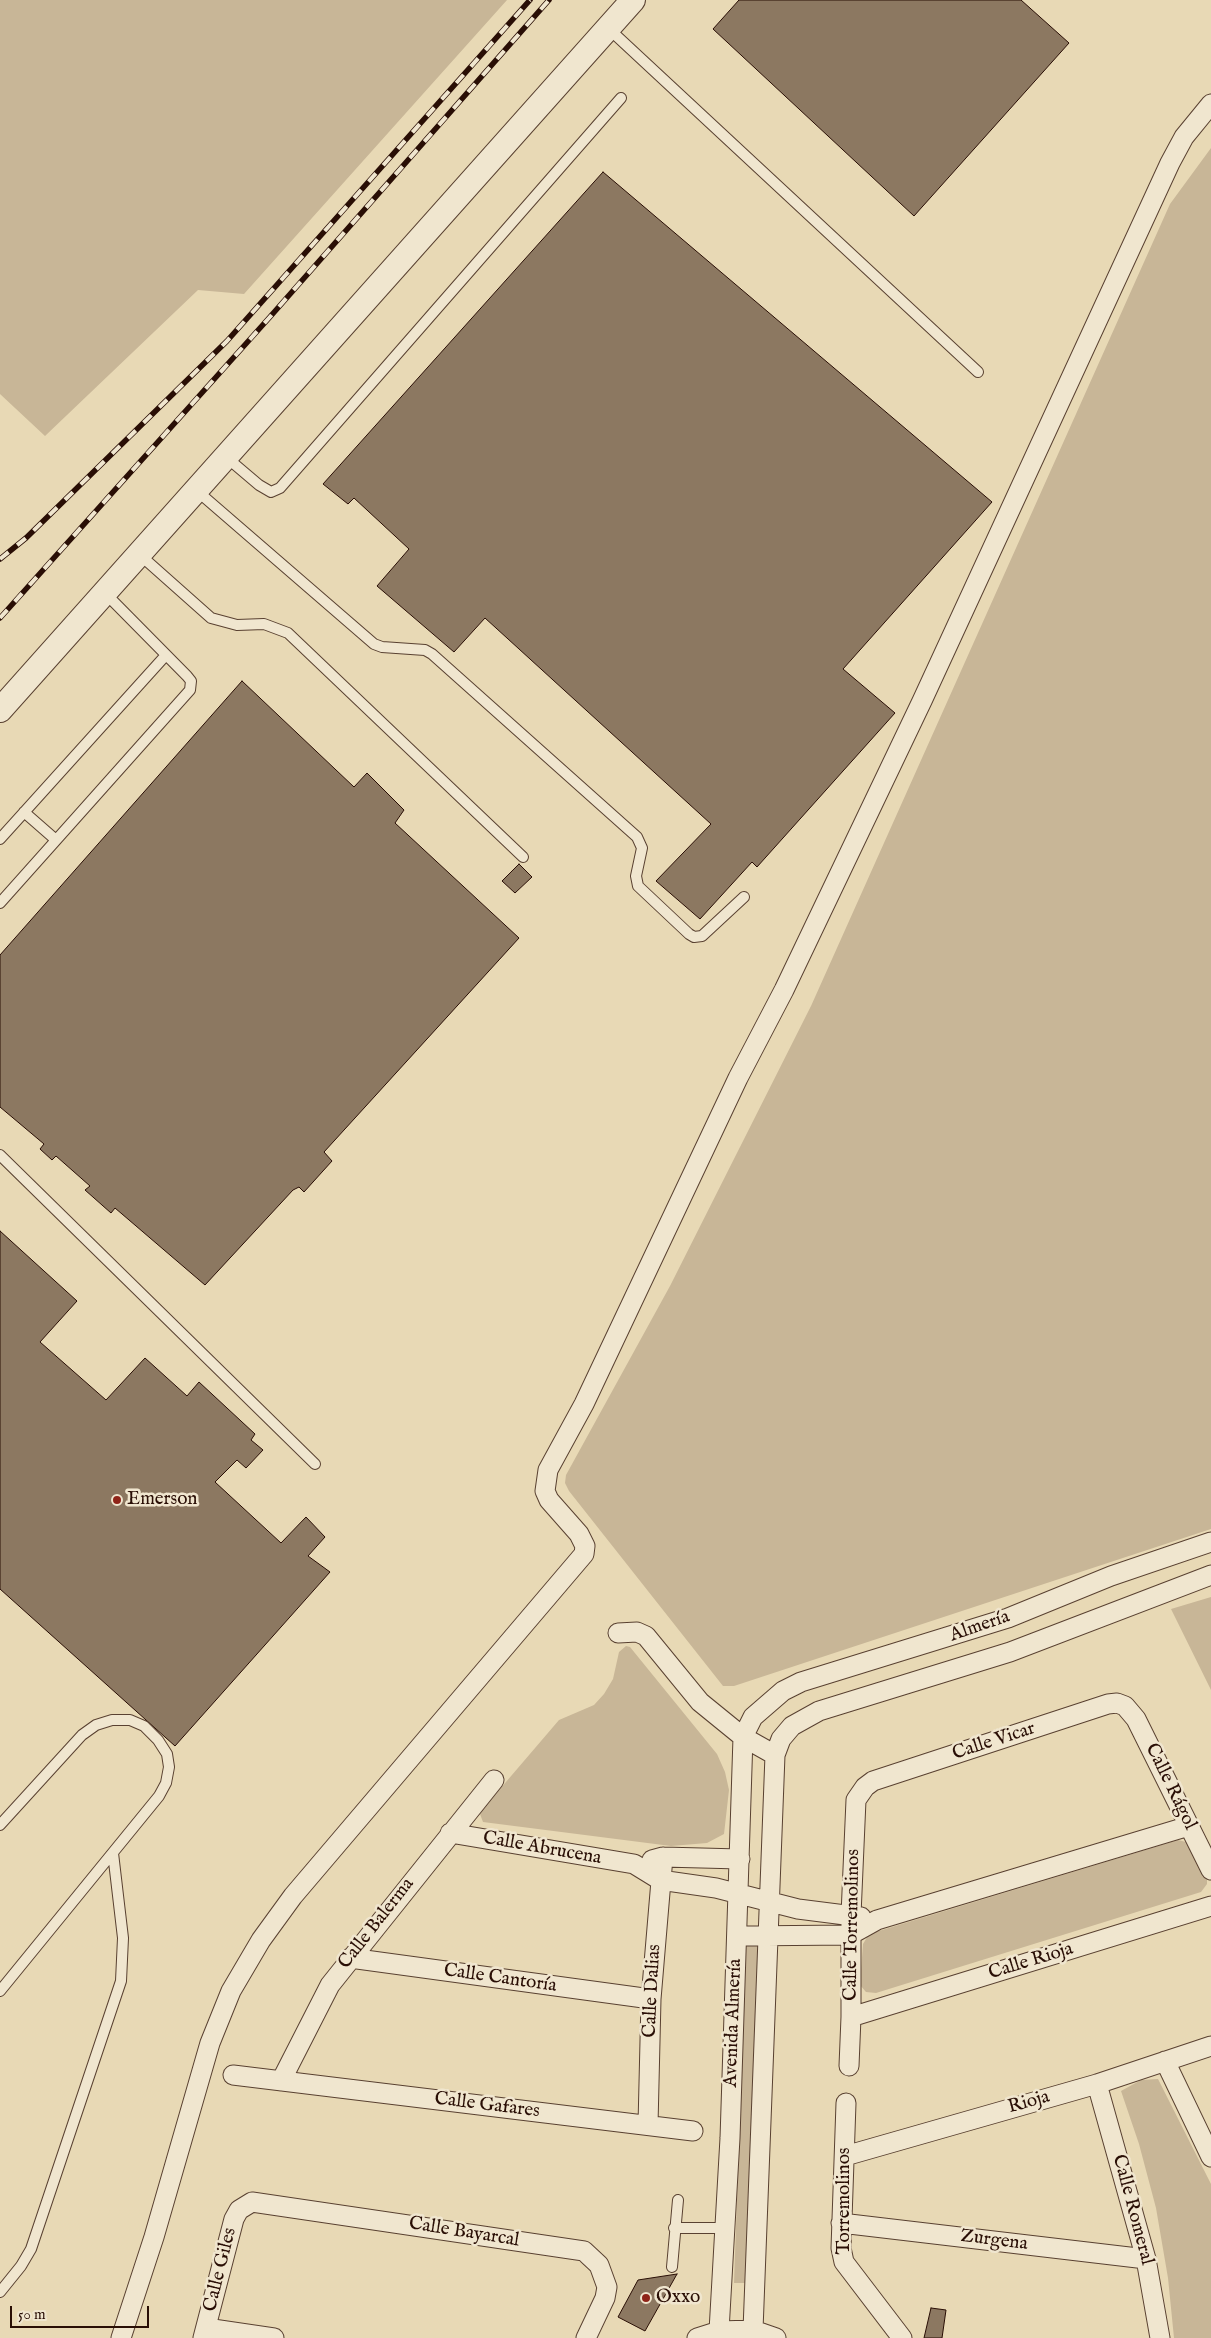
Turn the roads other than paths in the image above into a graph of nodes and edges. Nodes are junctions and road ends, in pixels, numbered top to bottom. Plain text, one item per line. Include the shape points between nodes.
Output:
1 (633, 0) edge
2 (608, 28) junction
3 (621, 98) dead end
4 (1211, 104) edge
5 (978, 372) dead end
6 (226, 457) junction
7 (196, 490) junction
8 (139, 554) junction
9 (104, 593) junction
10 (166, 655) junction
11 (0, 710) edge
12 (24, 812) junction
13 (0, 839) edge
14 (56, 840) junction
15 (523, 857) dead end
16 (744, 897) dead end
17 (0, 903) edge
18 (0, 1155) edge
19 (316, 1464) dead end
20 (1206, 1543) edge
21 (1210, 1575) edge
22 (618, 1633) dead end
23 (1125, 1706) joint
24 (753, 1718) joint
25 (792, 1726) joint
26 (743, 1737) junction
27 (775, 1755) junction
28 (494, 1780) dead end
29 (865, 1787) joint
30 (0, 1825) edge
31 (1189, 1826) junction
32 (450, 1833) junction
33 (113, 1853) junction
34 (663, 1857) junction
35 (740, 1859) junction
36 (634, 1864) junction
37 (1211, 1870) edge
38 (660, 1880) junction
39 (738, 1894) junction
40 (770, 1902) junction
41 (1211, 1906) edge
42 (850, 1915) junction
43 (877, 1920) junction
44 (850, 1935) junction
45 (738, 1936) junction
46 (768, 1937) junction
47 (350, 1958) junction
48 (0, 1991) edge
49 (651, 2000) junction
50 (851, 2018) junction
51 (1211, 2046) edge
52 (1165, 2062) junction
53 (849, 2066) dead end
54 (233, 2074) dead end
55 (281, 2081) junction
56 (1097, 2084) junction
57 (846, 2104) dead end
58 (648, 2126) junction
59 (693, 2131) dead end
60 (845, 2156) junction
61 (1211, 2157) edge
62 (678, 2200) dead end
63 (245, 2204) joint
64 (842, 2223) junction
65 (674, 2228) junction
66 (725, 2228) junction
67 (1146, 2259) junction
68 (672, 2267) dead end
69 (0, 2292) edge
70 (753, 2330) junction
71 (719, 2331) junction
72 (204, 2333) edge
73 (121, 2338) edge
74 (274, 2338) edge
75 (586, 2338) edge
76 (697, 2338) edge
77 (776, 2338) edge
78 (902, 2338) edge
79 (1160, 2338) edge

1 - 2 street
2 - 5 lane
2 - 6 street
3 - 6 lane via 280,488 271,492
4 - 73 street via 1184,137 1170,163 913,719 584,1404 548,1470 545,1491 579,1534 585,1546 584,1554 294,1896 261,1940 236,1983 210,2043
6 - 7 street
7 - 8 street
7 - 16 lane via 374,644 425,650 432,654 637,837 642,848 636,876 638,886 689,934 702,936
8 - 9 street
8 - 15 lane via 211,618 237,625 264,624 288,633
9 - 10 lane
9 - 11 street
10 - 12 lane
10 - 14 lane via 191,681 190,690
12 - 13 lane
12 - 14 lane
14 - 17 lane
18 - 19 lane
20 - 21 street
20 - 24 street, Almería via 1111,1576 1008,1618 801,1682 783,1691
21 - 25 street, Almería via 1010,1652 819,1710
22 - 26 street via 637,1632 646,1636 700,1702
23 - 29 street, Calle Vicar via 1108,1704 873,1781
23 - 31 street, Calle Rágol via 1136,1719
24 - 26 street, Avenida Almería
25 - 27 street, Avenida Almería via 781,1739
26 - 27 street
26 - 35 street, Avenida Almería
27 - 40 street, Avenida Almería
28 - 32 street, Calle Balerma
29 - 42 street, Calle Torremolinos via 856,1800
30 - 33 lane via 82,1735 96,1725 112,1720 130,1720 144,1726 158,1740 167,1754 169,1767 160,1796
31 - 37 street, Calle Rágol
31 - 43 street
32 - 36 street, Calle Abrucena
32 - 47 street, Calle Balerma
33 - 48 lane
33 - 69 lane via 123,1938 121,1981 31,2249
34 - 35 street, Calle Abrucena
34 - 36 street, Calle Abrucena
34 - 38 street, Calle Dalias
35 - 39 street, Avenida Almería
36 - 38 street, Calle Abrucena
38 - 39 street, Calle Abrucena via 698,1884
38 - 49 street, Calle Dalias
39 - 40 street
39 - 45 street, Avenida Almería
40 - 42 street via 812,1912
40 - 46 street, Avenida Almería
41 - 50 street, Calle Rioja
42 - 43 street
42 - 44 street, Calle Torremolinos
43 - 44 street
44 - 46 street
44 - 50 street, Calle Torremolinos
45 - 46 street
45 - 66 street, Avenida Almería
46 - 70 street, Avenida Almería
47 - 49 street, Calle Cantoría
47 - 55 street, Calle Balerma via 330,1984
49 - 58 street, Calle Dalias
50 - 53 street, Calle Torremolinos
51 - 52 street, Rioja
52 - 56 street, Rioja
52 - 61 street
54 - 55 street, Calle Gafares
55 - 58 street, Calle Gafares
56 - 60 street, Rioja
56 - 67 street, Calle Romeral
57 - 60 street, Torremolinos
58 - 59 street, Calle Gafares
60 - 64 street, Torremolinos
62 - 65 lane
63 - 72 street, Calle Giles via 234,2219
63 - 75 street, Calle Bayarcal via 261,2202 584,2250 599,2265 607,2287
64 - 67 street, Zurgena
64 - 78 street, Torremolinos via 844,2262
65 - 66 lane
65 - 68 lane
66 - 71 street, Avenida Almería
67 - 79 street, Calle Romeral
70 - 71 street
70 - 77 street
71 - 76 street
72 - 74 street

